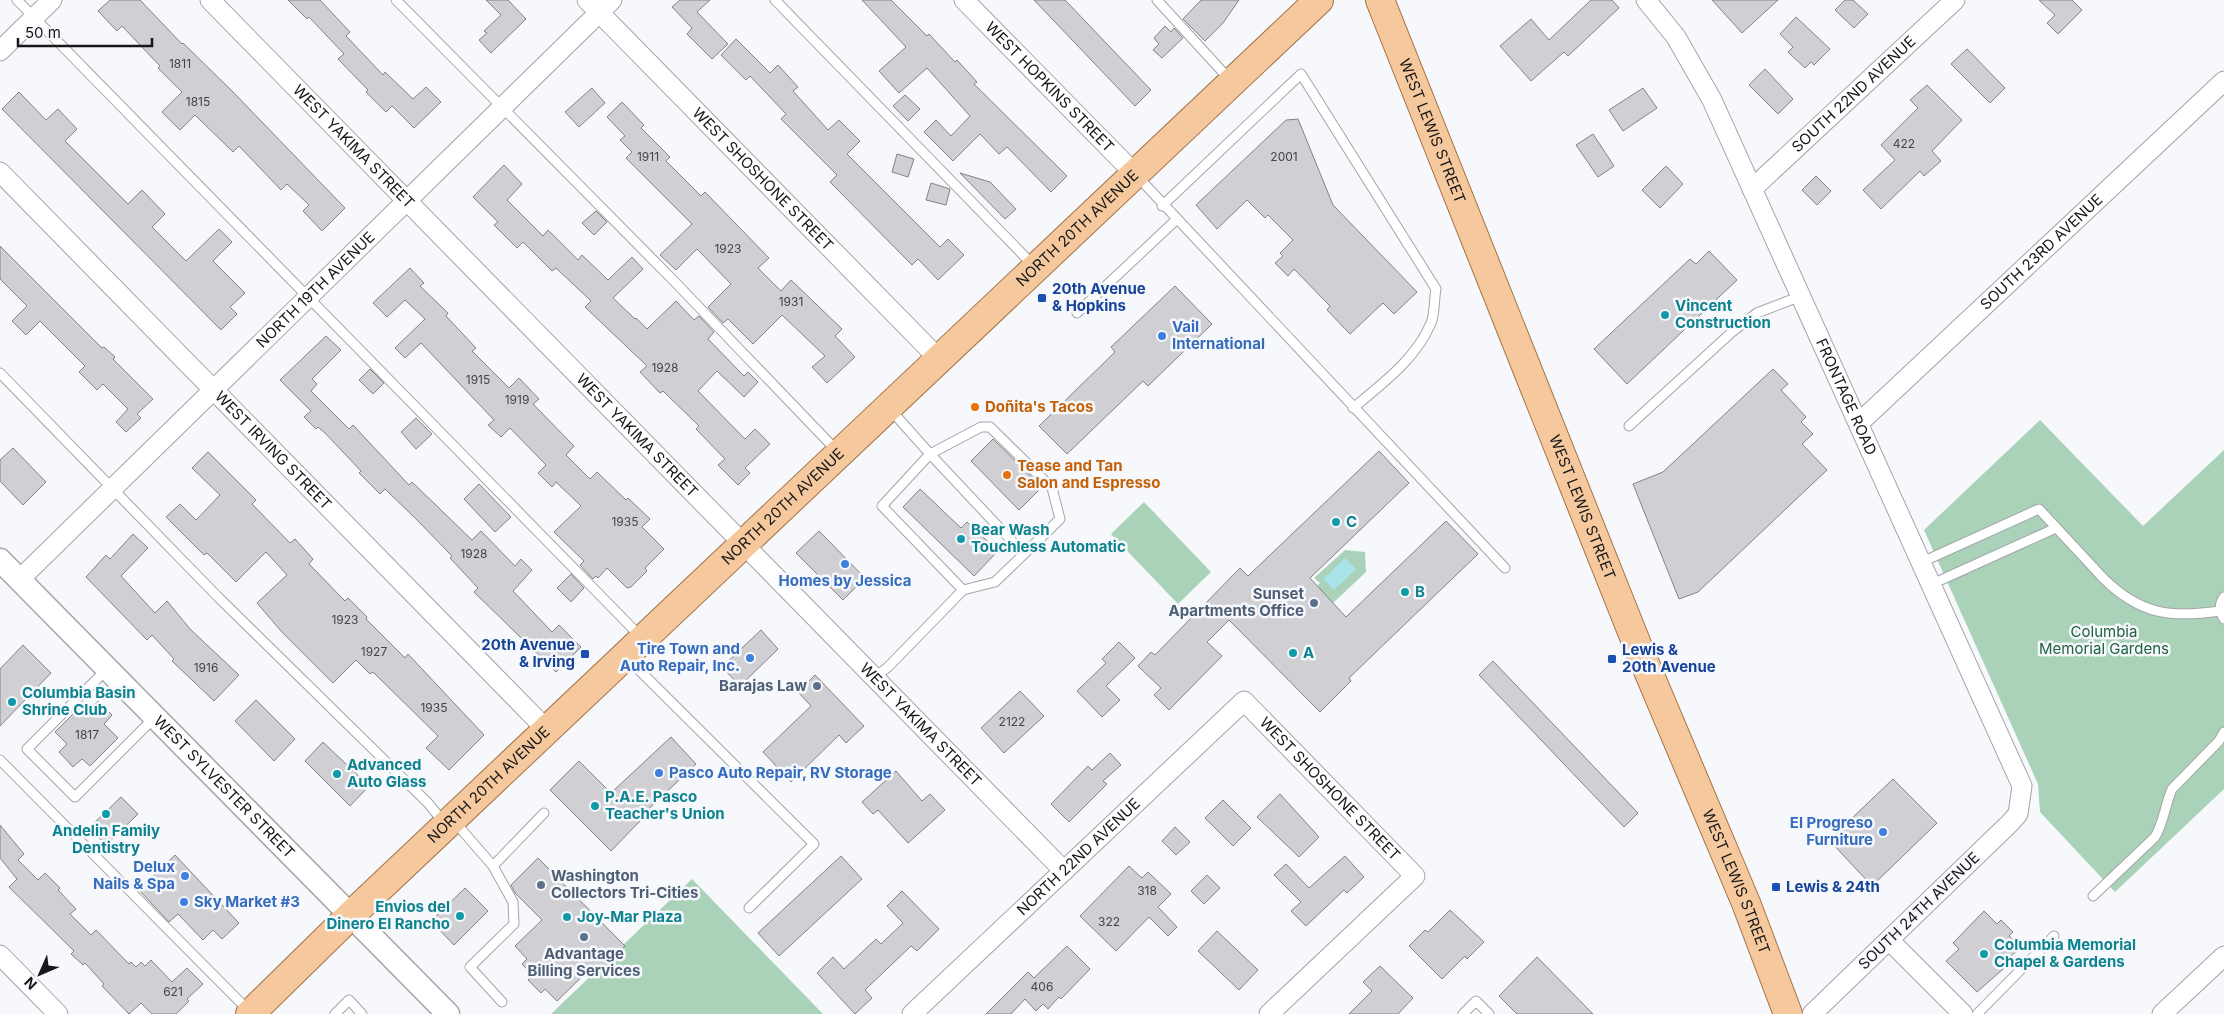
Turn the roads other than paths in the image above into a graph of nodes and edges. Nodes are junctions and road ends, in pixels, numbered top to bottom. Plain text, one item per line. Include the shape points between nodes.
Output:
1 (17, 0) edge
2 (52, 0) edge
3 (210, 0) edge
4 (396, 0) edge
5 (775, 0) edge
6 (964, 0) edge
7 (1158, 0) edge
8 (1319, 0) edge
9 (1380, 0) edge
10 (1646, 0) edge
11 (1955, 0) edge
12 (599, 4) edge
13 (34, 18) junction
14 (0, 51) edge
15 (2224, 81) edge
16 (1232, 82) junction
17 (502, 108) junction
18 (0, 172) edge
19 (1135, 174) junction
20 (1752, 189) junction
21 (407, 201) junction
22 (1162, 206) junction
23 (1176, 220) junction
24 (1036, 268) junction
25 (1801, 296) junction
26 (308, 298) junction
27 (1077, 312) dead end
28 (939, 359) junction
29 (0, 373) edge
30 (214, 390) junction
31 (888, 408) junction
32 (1354, 408) junction
33 (1859, 423) junction
34 (1629, 426) dead end
35 (839, 453) junction
36 (930, 454) junction
37 (112, 489) junction
38 (2056, 528) junction
39 (743, 544) junction
40 (1024, 554) junction
41 (0, 560) edge
42 (1922, 562) junction
43 (1505, 568) dead end
44 (19, 580) junction
45 (1932, 584) junction
46 (963, 590) junction
47 (2224, 596) edge
48 (2222, 615) edge
49 (634, 647) junction
50 (107, 669) junction
51 (874, 678) junction
52 (1244, 701) joint
53 (154, 718) junction
54 (546, 730) junction
55 (2224, 732) edge
56 (0, 760) edge
57 (2021, 804) joint
58 (544, 813) dead end
59 (449, 822) junction
60 (493, 866) junction
61 (1064, 871) junction
62 (2093, 896) dead end
63 (749, 908) dead end
64 (350, 916) junction
65 (2054, 936) dead end
66 (1889, 940) junction
67 (0, 955) edge
68 (2224, 956) edge
69 (502, 1002) dead end
70 (58, 1014) edge
71 (251, 1014) edge
72 (335, 1014) edge
73 (362, 1014) edge
74 (448, 1014) edge
75 (912, 1014) edge
76 (1269, 1014) edge
77 (1463, 1014) edge
78 (1488, 1014) edge
79 (1788, 1014) edge
80 (1812, 1014) edge
81 (1963, 1014) edge
82 (1977, 1014) edge
83 (2162, 1014) edge

1 - 13 lane
2 - 13 street
3 - 21 street, WEST YAKIMA STREET
4 - 17 lane
5 - 24 lane
6 - 19 street, WEST HOPKINS STREET
7 - 16 lane
8 - 16 main road, NORTH 20TH AVENUE
9 - 79 main road, WEST LEWIS STREET
10 - 20 street, FRONTAGE ROAD via 1690,59
11 - 20 street, SOUTH 22ND AVENUE
12 - 17 street, NORTH 19TH AVENUE
12 - 28 street, WEST SHOSHONE STREET
13 - 14 street
13 - 26 lane
15 - 33 street, SOUTH 23RD AVENUE
16 - 19 main road, NORTH 20TH AVENUE
17 - 21 street, NORTH 19TH AVENUE
17 - 35 lane
18 - 30 street, WEST IRVING STREET
19 - 22 lane
19 - 24 main road, NORTH 20TH AVENUE
20 - 25 street, FRONTAGE ROAD
21 - 26 street, NORTH 19TH AVENUE
21 - 39 street, WEST YAKIMA STREET
22 - 23 lane
22 - 32 lane via 1301,74 1436,289 1432,322 1417,347 1400,368
23 - 27 lane
23 - 32 lane
24 - 28 main road, NORTH 20TH AVENUE
25 - 33 street, FRONTAGE ROAD
25 - 34 lane via 1757,313
26 - 30 street, NORTH 19TH AVENUE
26 - 49 lane
28 - 31 main road, NORTH 20TH AVENUE
29 - 37 lane
30 - 37 street, NORTH 19TH AVENUE
30 - 54 street, WEST IRVING STREET
31 - 35 main road, NORTH 20TH AVENUE
31 - 36 lane
32 - 43 lane
33 - 42 street, FRONTAGE ROAD
35 - 39 main road, NORTH 20TH AVENUE
36 - 40 lane
36 - 40 lane via 981,427 990,427 1052,488 1060,519
36 - 46 lane via 882,506
37 - 44 street, NORTH 19TH AVENUE
37 - 59 lane
38 - 42 lane via 2039,509
38 - 45 lane
38 - 48 lane via 2115,589 2138,605 2172,615
39 - 49 main road, NORTH 20TH AVENUE
39 - 51 street, WEST YAKIMA STREET
40 - 46 lane via 995,582
41 - 44 street, WEST SYLVESTER STREET
42 - 45 street, FRONTAGE ROAD
44 - 50 street, WEST SYLVESTER STREET
45 - 57 street, FRONTAGE ROAD via 2019,777
46 - 51 lane
47 - 48 lane
49 - 54 main road, NORTH 20TH AVENUE
49 - 63 lane via 814,844
50 - 53 street, WEST SYLVESTER STREET
50 - 53 lane via 27,749 75,797
51 - 61 street, WEST YAKIMA STREET
52 - 61 street, NORTH 22ND AVENUE
52 - 76 street, WEST SHOSHONE STREET via 1415,876
53 - 64 street, WEST SYLVESTER STREET
54 - 59 main road, NORTH 20TH AVENUE
55 - 62 lane via 2172,789 2155,837
56 - 71 lane
57 - 66 street, SOUTH 24TH AVENUE via 2010,823
58 - 60 lane
59 - 60 lane
59 - 64 main road, NORTH 20TH AVENUE
60 - 69 lane via 513,902 514,924 470,967
61 - 75 street, NORTH 22ND AVENUE
64 - 71 main road, NORTH 20TH AVENUE
64 - 74 street, WEST SYLVESTER STREET
65 - 82 lane
66 - 80 street, SOUTH 24TH AVENUE
66 - 81 street
67 - 70 street
68 - 83 street
72 - 73 lane via 349,1000
77 - 78 lane via 1476,1001

